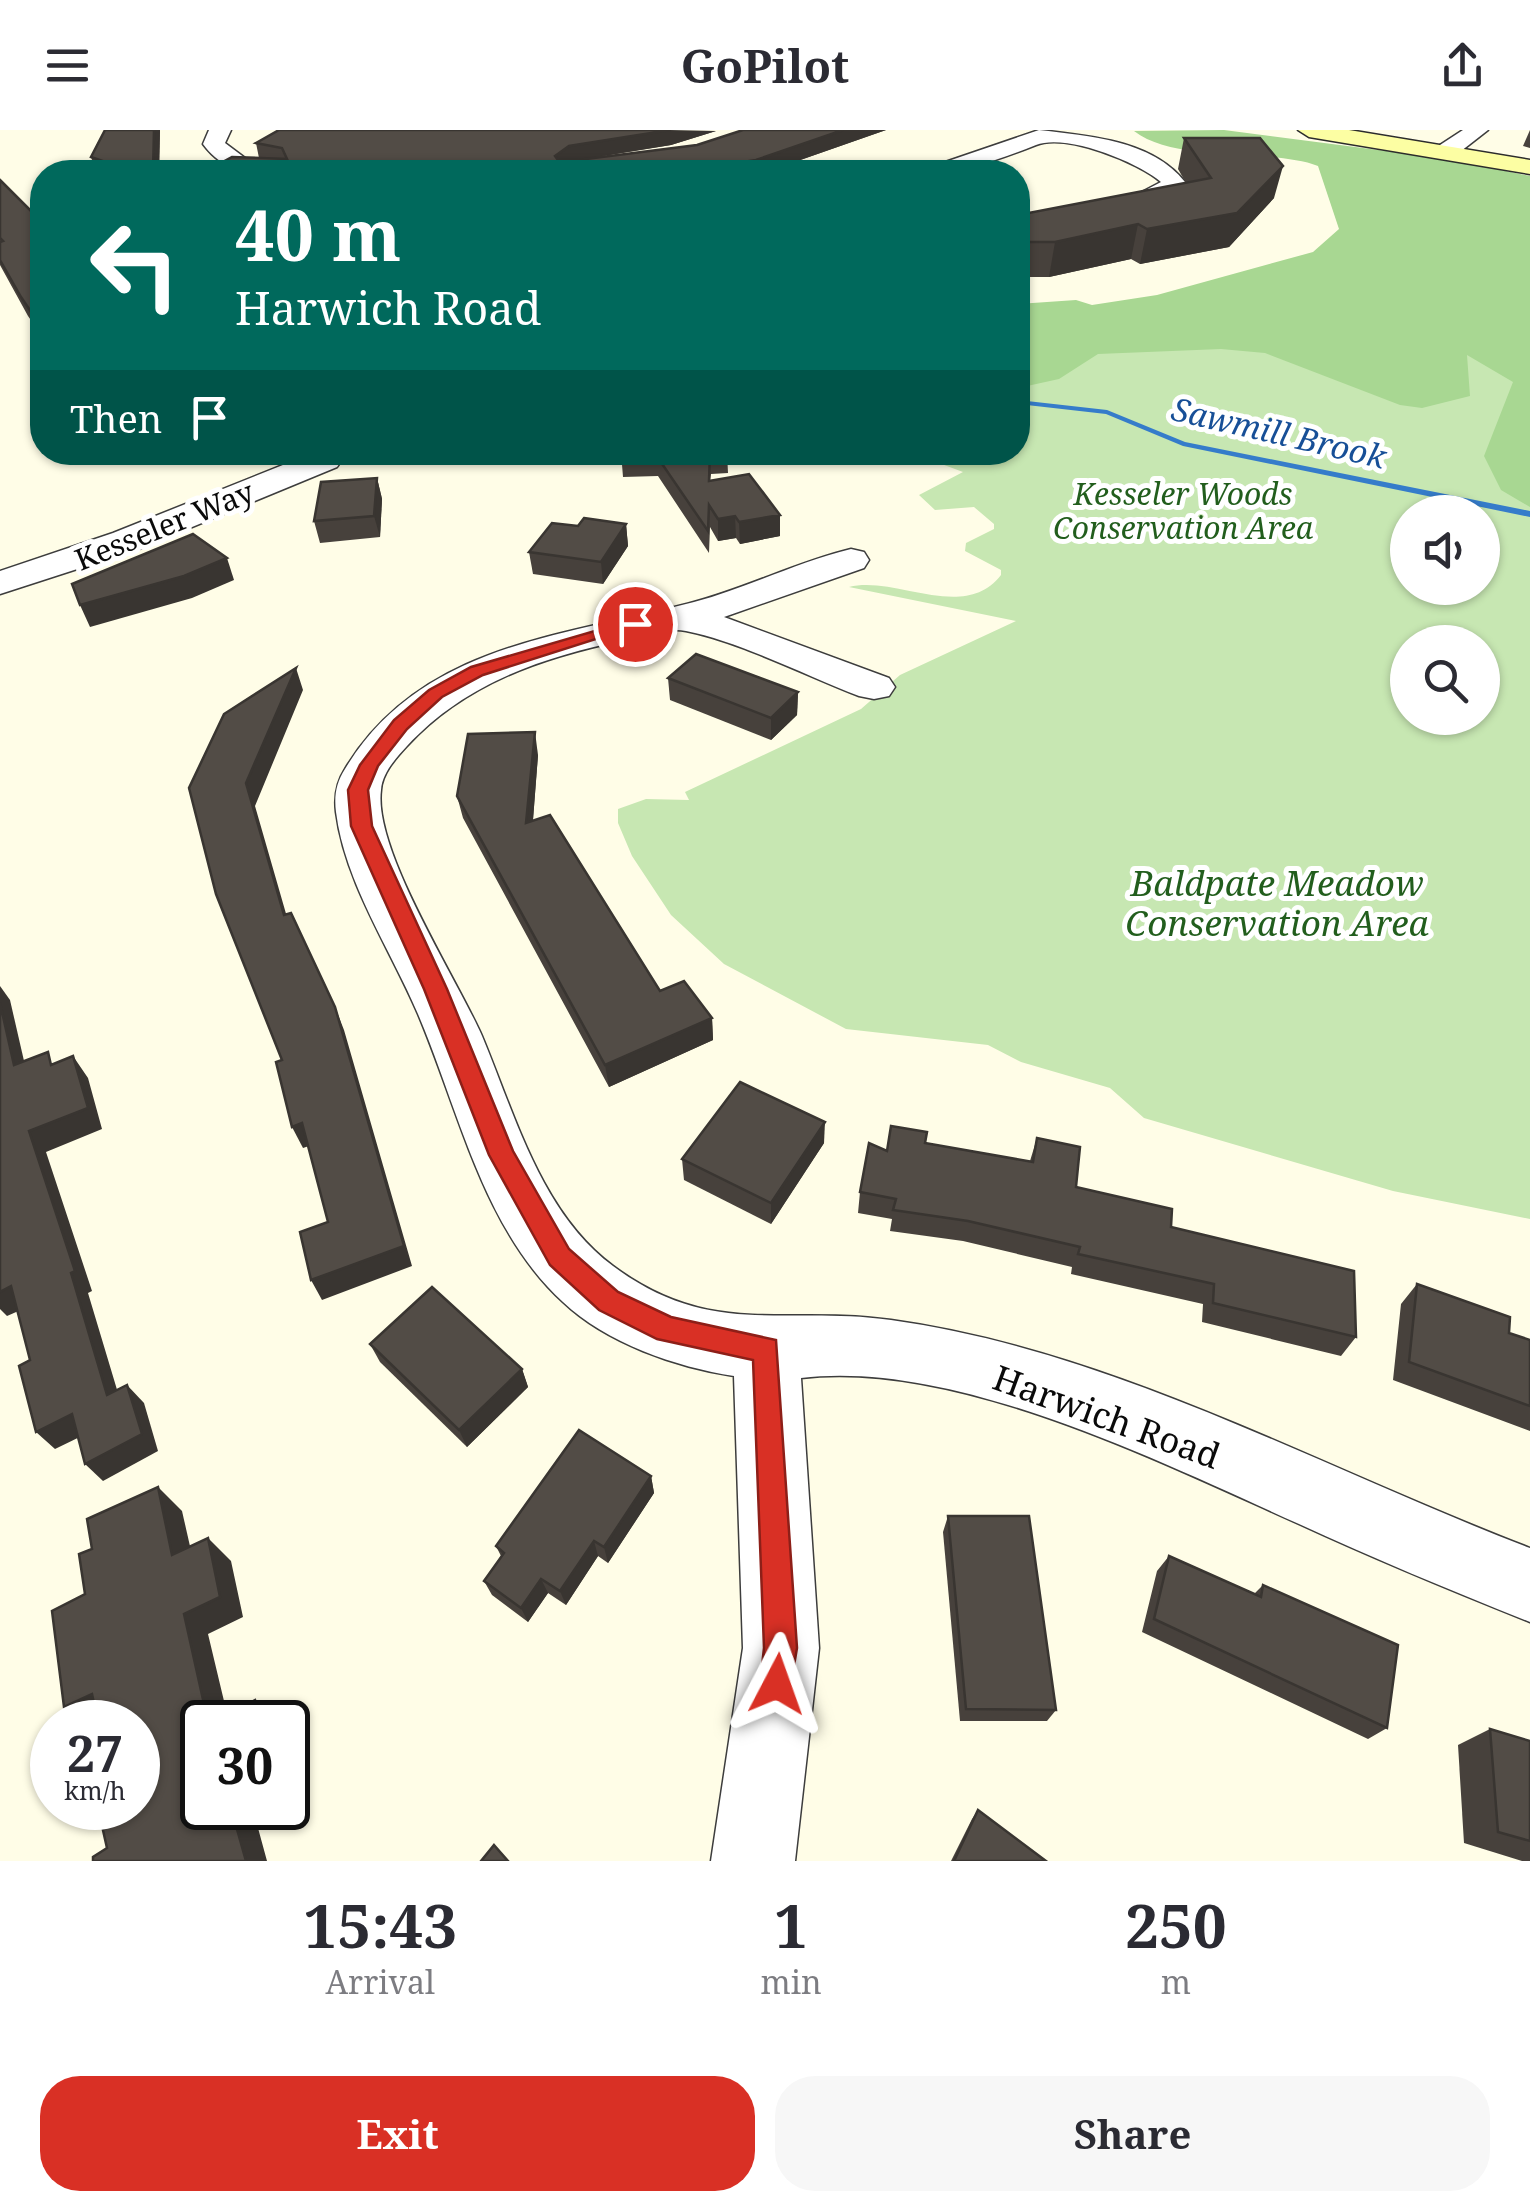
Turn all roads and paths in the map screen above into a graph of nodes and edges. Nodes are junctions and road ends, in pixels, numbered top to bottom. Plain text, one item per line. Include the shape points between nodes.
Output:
1 (220, 130) edge
2 (1308, 130) edge
3 (1477, 130) edge
4 (1037, 133) edge
5 (1448, 150) junction
6 (228, 160) edge
7 (970, 160) edge
8 (1530, 166) edge
9 (1030, 228) edge
10 (313, 465) edge
11 (851, 560) dead end
12 (0, 584) edge
13 (678, 618) junction
14 (874, 687) dead end
15 (766, 1350) junction
16 (1530, 1585) edge
17 (753, 1861) edge

1 - 6 street via 214,144
2 - 5 main road
3 - 5 street
4 - 7 street via 1019,146
4 - 9 street via 1124,152 1158,166 1174,182 1144,203
5 - 8 main road
10 - 12 street, Kesseler Way via 126,542
11 - 13 street, Harwich Road
13 - 14 street, Harwich Road
13 - 15 street, Harwich Road via 609,630 477,671 436,694 369,765 358,790 362,826 502,1155 559,1257 609,1301 667,1330
15 - 16 street, Harwich Road via 839,1345 942,1361 1048,1388
15 - 17 street via 781,1648

